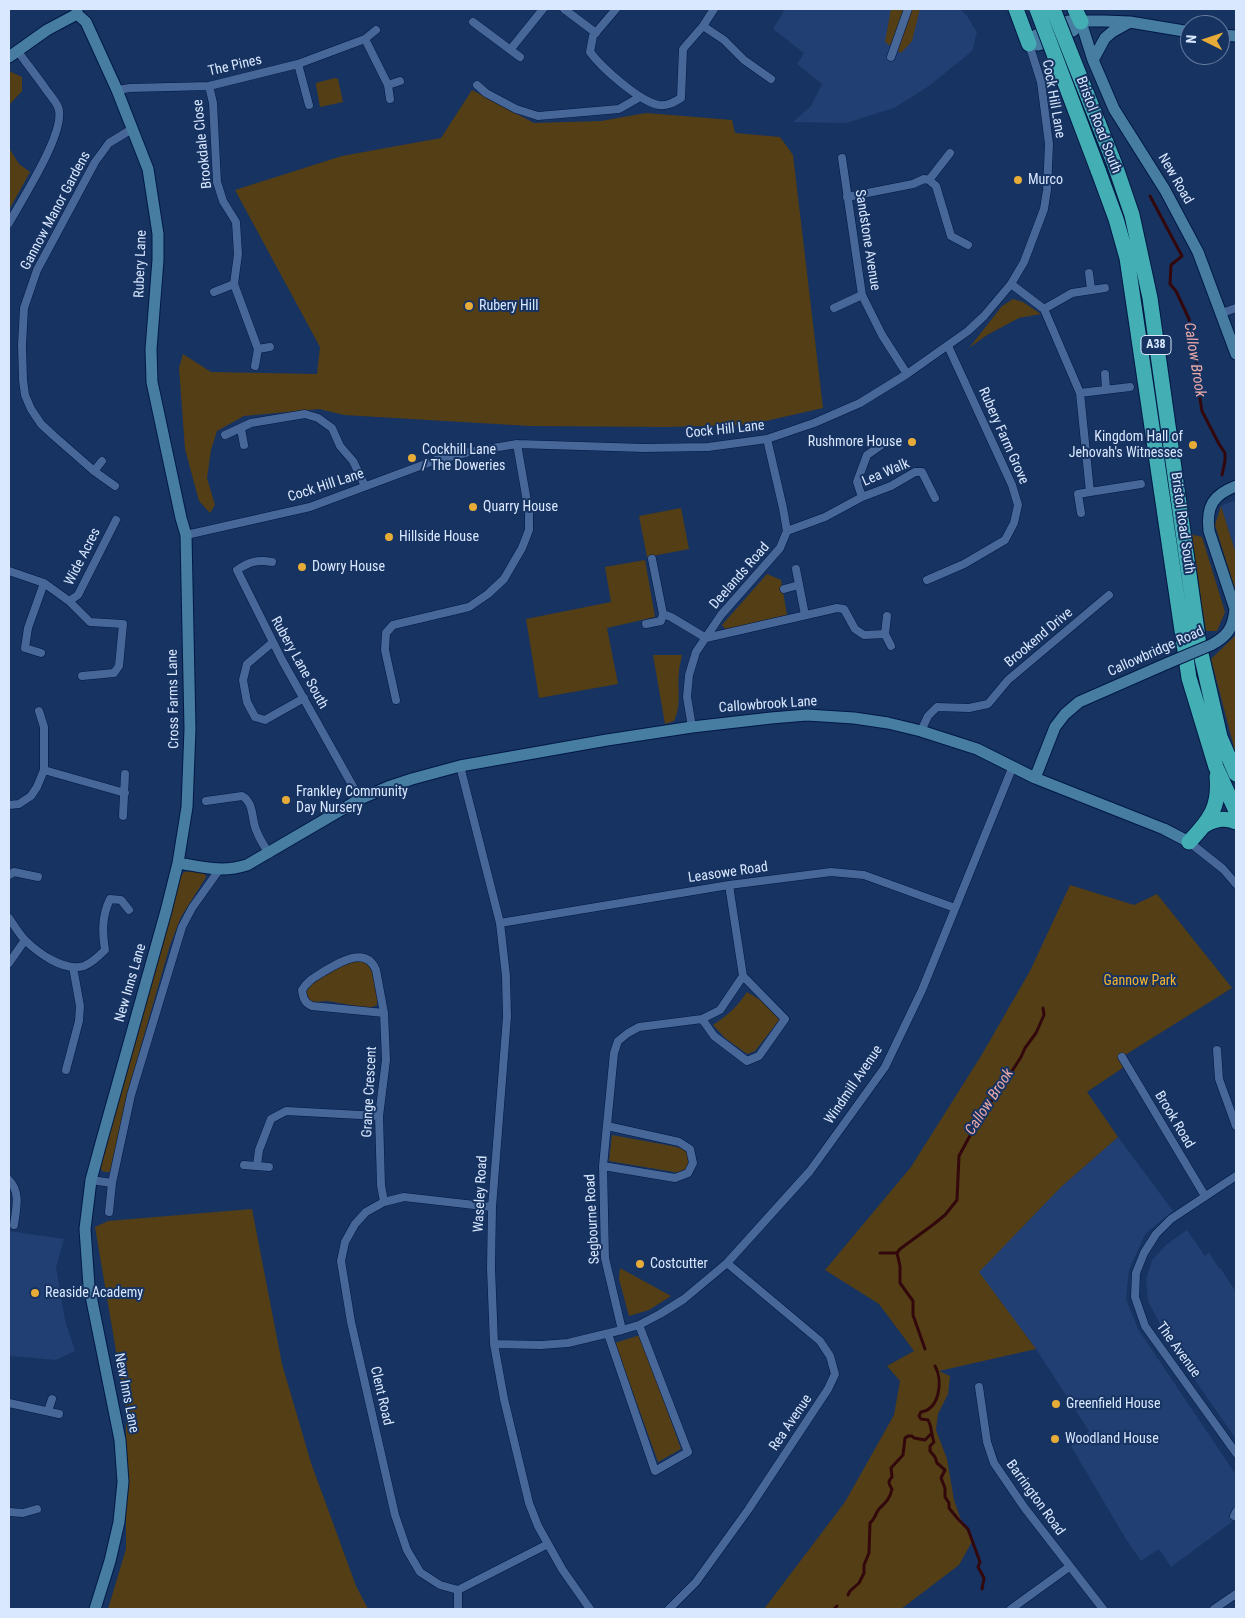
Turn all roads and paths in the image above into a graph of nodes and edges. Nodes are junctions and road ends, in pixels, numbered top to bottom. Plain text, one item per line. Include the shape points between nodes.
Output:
1 (543, 9) edge
2 (564, 9) edge
3 (616, 9) edge
4 (714, 9) edge
5 (908, 9) edge
6 (1016, 9) edge
7 (1036, 9) edge
8 (1053, 9) edge
9 (77, 12) edge
10 (1078, 15) edge
11 (473, 22) dead end
12 (1130, 22) junction
13 (703, 26) junction
14 (376, 30) dead end
15 (1180, 30) edge
16 (596, 33) junction
17 (365, 39) junction
18 (1029, 44) junction
19 (510, 50) junction
20 (13, 54) edge
21 (891, 57) dead end
22 (520, 58) dead end
23 (1093, 60) junction
24 (298, 64) junction
25 (771, 79) dead end
26 (400, 81) dead end
27 (388, 85) junction
28 (478, 85) dead end
29 (209, 86) junction
30 (117, 90) junction
31 (390, 98) dead end
32 (640, 98) junction
33 (309, 105) dead end
34 (132, 129) junction
35 (950, 153) dead end
36 (842, 158) dead end
37 (929, 180) junction
38 (847, 197) junction
39 (9, 223) edge
40 (968, 245) dead end
41 (1089, 273) dead end
42 (234, 284) junction
43 (1011, 284) junction
44 (1105, 288) dead end
45 (1091, 289) junction
46 (214, 292) dead end
47 (862, 295) junction
48 (834, 308) dead end
49 (1236, 308) edge
50 (1044, 309) junction
51 (1222, 313) junction
52 (948, 346) junction
53 (270, 347) dead end
54 (258, 349) junction
55 (1236, 354) edge
56 (255, 366) dead end
57 (908, 374) junction
58 (1105, 374) dead end
59 (1130, 386) dead end
60 (1106, 389) junction
61 (1080, 393) junction
62 (241, 429) junction
63 (225, 435) dead end
64 (767, 439) junction
65 (886, 442) dead end
66 (517, 444) junction
67 (244, 445) dead end
68 (102, 461) dead end
69 (94, 471) junction
70 (1141, 484) dead end
71 (115, 486) dead end
72 (365, 486) junction
73 (1236, 486) edge
74 (1090, 492) junction
75 (862, 497) junction
76 (936, 498) dead end
77 (1082, 513) dead end
78 (116, 520) dead end
79 (787, 531) junction
80 (186, 535) junction
81 (652, 559) dead end
82 (272, 562) dead end
83 (796, 568) dead end
84 (9, 571) edge
85 (927, 580) dead end
86 (44, 583) junction
87 (799, 585) junction
88 (784, 589) dead end
89 (1109, 595) dead end
90 (69, 601) junction
91 (663, 614) junction
92 (805, 616) junction
93 (887, 616) dead end
94 (646, 624) dead end
95 (885, 634) junction
96 (706, 638) junction
97 (273, 642) junction
98 (891, 646) dead end
99 (40, 653) dead end
100 (82, 676) dead end
101 (304, 698) junction
102 (396, 700) dead end
103 (988, 704) junction
104 (39, 711) dead end
105 (994, 712) dead end
106 (692, 727) junction
107 (921, 731) junction
108 (460, 766) junction
109 (1013, 766) junction
110 (1216, 767) junction
111 (44, 770) junction
112 (125, 774) dead end
113 (1236, 774) edge
114 (1034, 778) junction
115 (125, 793) junction
116 (360, 799) junction
117 (206, 801) dead end
118 (9, 805) edge
119 (1236, 811) edge
120 (123, 816) dead end
121 (1236, 822) edge
122 (1205, 825) junction
123 (1189, 842) junction
124 (269, 854) junction
125 (178, 863) junction
126 (219, 870) junction
127 (9, 875) edge
128 (38, 877) dead end
129 (1236, 884) edge
130 (729, 885) junction
131 (954, 908) junction
132 (129, 910) dead end
133 (9, 918) edge
134 (500, 923) junction
135 (25, 940) junction
136 (9, 963) edge
137 (73, 967) junction
138 (743, 976) junction
139 (384, 1013) junction
140 (702, 1019) junction
141 (1217, 1050) dead end
142 (1122, 1057) dead end
143 (66, 1070) dead end
144 (379, 1116) junction
145 (607, 1126) junction
146 (1236, 1126) edge
147 (244, 1164) dead end
148 (257, 1165) junction
149 (603, 1166) junction
150 (269, 1167) dead end
151 (1236, 1177) edge
152 (9, 1180) edge
153 (91, 1180) junction
154 (112, 1184) junction
155 (1205, 1196) junction
156 (384, 1202) junction
157 (492, 1207) junction
158 (109, 1212) dead end
159 (14, 1225) dead end
160 (727, 1263) junction
161 (639, 1325) junction
162 (622, 1330) junction
163 (608, 1334) junction
164 (494, 1344) junction
165 (979, 1387) dead end
166 (52, 1399) dead end
167 (9, 1403) edge
168 (48, 1411) junction
169 (59, 1414) dead end
170 (1236, 1453) edge
171 (37, 1509) dead end
172 (9, 1512) edge
173 (548, 1544) junction
174 (1069, 1567) junction
175 (458, 1590) junction
176 (1236, 1594) edge
177 (95, 1609) edge
178 (458, 1609) edge
179 (590, 1609) edge
180 (669, 1609) edge
181 (1011, 1609) edge
182 (1103, 1609) edge
183 (1214, 1609) edge

1 - 19 street
2 - 16 street
3 - 16 street
4 - 13 street
5 - 21 street
6 - 18 highway
7 - 110 highway, Bristol Road South / A38, bridge via 1098,170 1127,258 1189,678
8 - 113 highway, Bristol Road South / A38, bridge via 1132,215 1150,298 1199,645 1220,737
9 - 20 street
9 - 30 street, Rubery Lane via 86,22
10 - 12 street
10 - 18 street via 1073,31 1039,45
10 - 23 street, New Road
11 - 19 street
12 - 15 street
12 - 23 street via 1105,38
13 - 25 street
13 - 32 street via 683,49 681,98 671,104 659,105
14 - 17 street, The Pines
16 - 32 street via 590,52 597,62
17 - 24 street, The Pines
17 - 27 street
18 - 43 street, Cock Hill Lane via 1041,82 1048,135 1047,190 1031,245
19 - 22 street
20 - 39 street via 52,97 60,114 57,132
23 - 51 street, New Road via 1114,109 1165,190 1198,252
24 - 29 street, The Pines
24 - 33 street
26 - 27 street
27 - 31 street
28 - 32 street via 516,109 538,116 619,109
29 - 30 street, The Pines
29 - 42 street, Brookdale Close via 213,103 216,182 236,222 238,254
30 - 34 street, Rubery Lane
34 - 69 street, Gannow Manor Gardens via 109,143 95,162 37,270 24,308 23,380 31,410 41,424
34 - 80 street, Rubery Lane via 148,169 158,234 152,382
35 - 37 street
36 - 38 street, Sandstone Avenue
37 - 38 street
37 - 40 street via 936,186 951,236
38 - 47 street, Sandstone Avenue
41 - 45 street
42 - 46 street
42 - 54 street, Brookdale Close
43 - 50 street
43 - 52 street, Cock Hill Lane via 984,316
44 - 45 street
45 - 50 street via 1072,292
47 - 48 street
47 - 57 street, Sandstone Avenue via 882,335
49 - 51 street
50 - 61 street
51 - 55 street, New Road
52 - 57 street, Cock Hill Lane
52 - 85 street, Rubery Farm Grove via 1012,485 1018,505 1014,523 1005,540 964,564
53 - 54 street
54 - 56 street
57 - 64 street, Cock Hill Lane via 860,403
58 - 60 street
59 - 60 street
60 - 61 street
61 - 74 street
62 - 63 street
62 - 67 street
62 - 72 street via 306,414 318,418 332,428
64 - 66 street, Cock Hill Lane via 708,447
64 - 79 street
65 - 75 street, Lea Walk via 866,456 857,482
66 - 72 street, Cock Hill Lane via 436,460
66 - 102 street via 529,513 529,530 522,548 504,579 469,607 393,625 386,634 385,650
68 - 69 street
69 - 71 street, Gannow Manor Gardens
70 - 74 street
72 - 80 street, Cock Hill Lane via 310,506
73 - 114 street, Callowbridge Road, bridge via 1216,497 1207,518 1235,609 1230,630 1211,645 1079,702 1055,727
74 - 77 street via 1078,494
75 - 76 street, Lea Walk via 915,472 922,472
75 - 79 street, Lea Walk via 825,517
78 - 90 street, Wide Acres via 78,595
79 - 96 street, Deelands Road via 780,548 721,615
80 - 125 street, Cross Farms Lane via 189,770
81 - 91 street
82 - 97 street, Rubery Lane South via 249,562 237,570
83 - 87 street
84 - 86 street, Wide Acres
86 - 90 street, Wide Acres
86 - 99 street, Wide Acres via 28,628 25,648
87 - 88 street
87 - 92 street
89 - 103 street, Brookend Drive via 1008,680
90 - 100 street, Wide Acres via 90,622 122,624 119,666 114,673
91 - 94 street via 661,621
91 - 96 street
92 - 95 street via 828,609 844,609 855,629 864,635
92 - 96 street
93 - 95 street
95 - 98 street
96 - 106 street, Deelands Road via 696,652 689,675 687,697
97 - 101 street, Rubery Lane South
97 - 101 street via 247,664 243,680 247,702 255,716 265,720
101 - 116 street, Rubery Lane South
103 - 105 street
103 - 107 street via 969,708 937,707
104 - 111 street via 44,726
106 - 107 street, Callowbrook Lane via 807,715 854,718
106 - 108 street, Callowbrook Lane
107 - 109 street, Callowbrook Lane via 977,749
108 - 116 street, Callowbrook Lane via 388,786
108 - 134 street, Waseley Road
109 - 114 street, Callowbrook Lane
109 - 131 street, Windmill Avenue
110 - 119 highway, Bristol Road South / A38
110 - 122 highway via 1218,798
111 - 115 street
111 - 118 street via 31,796
112 - 115 street
114 - 123 street, Callowbrook Lane
115 - 120 street
116 - 124 street
117 - 124 street via 242,796 247,799 256,830
121 - 122 highway via 1221,819
122 - 123 highway
123 - 129 street, Callowbrook Lane via 1223,869
124 - 126 street via 236,869
125 - 126 street
125 - 153 street, New Inns Lane
126 - 154 street via 182,927 131,1095
127 - 128 street via 14,872
130 - 131 street, Leasowe Road via 832,872 854,873
130 - 134 street, Leasowe Road
130 - 138 street
131 - 160 street, Windmill Avenue via 922,990 884,1067 810,1171
132 - 137 street via 121,900 110,899 103,919 105,950 83,966
133 - 135 street
134 - 157 street, Waseley Road via 507,1017
135 - 136 street
135 - 137 street via 62,965
137 - 143 street via 80,1006 79,1021
138 - 140 street, Segbourne Road via 720,1010
138 - 140 street via 785,1019 759,1056 747,1061 714,1036
139 - 139 street, Grange Crescent via 374,964 364,958 341,961 308,981 302,990 304,1000 312,1006
139 - 144 street, Grange Crescent via 386,1060
140 - 145 street, Segbourne Road via 639,1028 618,1040
141 - 146 street via 1220,1079
142 - 155 street, Brook Road
144 - 148 street via 286,1111 271,1119
144 - 156 street, Grange Crescent
145 - 149 street, Segbourne Road
145 - 149 street, Segbourne Road via 679,1142 690,1149 693,1163 688,1173 675,1178
147 - 148 street
148 - 150 street
149 - 162 street, Segbourne Road via 605,1258
151 - 155 street, The Avenue
152 - 159 street via 17,1193
153 - 154 street
153 - 177 street, New Inns Lane via 85,1229 89,1286 120,1440 123,1482 119,1522
154 - 158 street
155 - 170 street, The Avenue via 1171,1219 1156,1234 1136,1273 1135,1297 1145,1326
156 - 157 street, Clent Road via 404,1197
156 - 175 street, Clent Road via 366,1212 345,1242 341,1261 351,1322 394,1515 407,1550 420,1572 440,1586
157 - 164 street, Waseley Road
160 - 161 street, Windmill Avenue via 684,1299
160 - 180 street, Rea Avenue via 820,1341 830,1356 835,1374 748,1510 696,1582
161 - 162 street, Windmill Avenue
161 - 163 street via 688,1452 655,1470
162 - 163 street, Windmill Avenue
163 - 164 street, Windmill Avenue via 550,1344
164 - 173 street, Waseley Road via 529,1503
165 - 174 street, Barrington Road via 987,1442 994,1463
166 - 168 street
167 - 168 street
168 - 169 street
171 - 172 street
173 - 175 street
173 - 179 street, Waseley Road
174 - 181 street
174 - 182 street, Barrington Road
175 - 178 street
176 - 183 street

